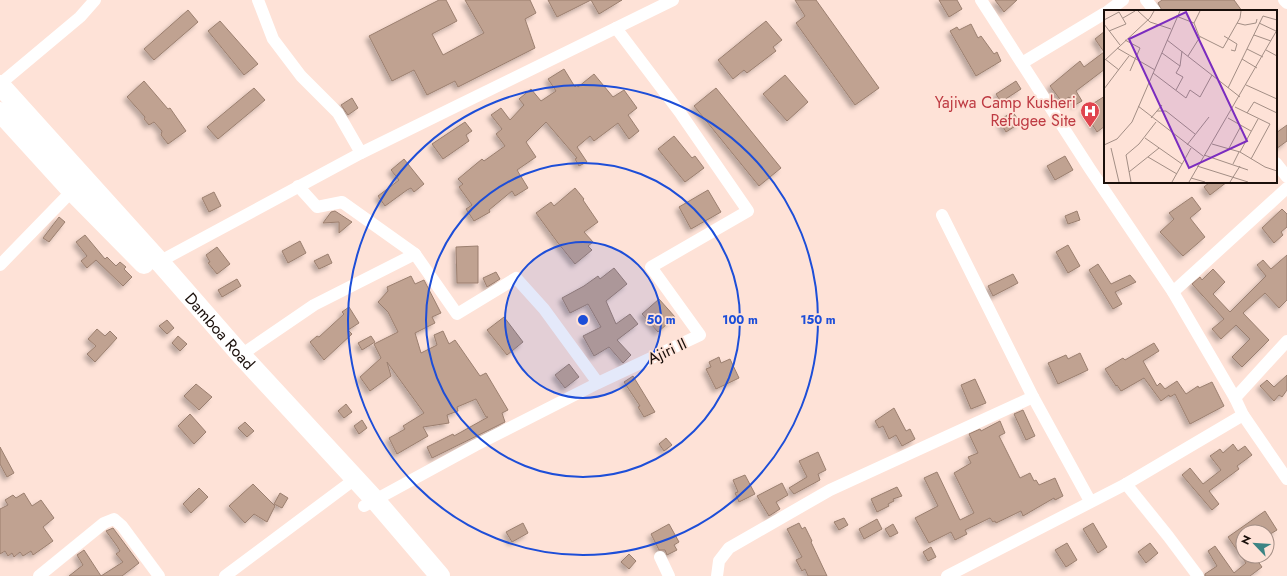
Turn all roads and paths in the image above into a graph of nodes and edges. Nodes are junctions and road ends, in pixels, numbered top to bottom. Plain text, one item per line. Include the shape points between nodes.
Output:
1 (95, 0) edge
2 (258, 0) edge
3 (673, 0) edge
4 (981, 0) edge
5 (1123, 0) edge
6 (1146, 0) edge
7 (1284, 0) edge
8 (1287, 4) edge
9 (1109, 10) edge
10 (1154, 10) edge
11 (1104, 14) edge
12 (616, 28) junction
13 (1022, 63) junction
14 (0, 84) edge
15 (0, 112) edge
16 (362, 152) junction
17 (1277, 164) edge
18 (1287, 177) edge
19 (298, 186) junction
20 (1287, 188) edge
21 (72, 191) junction
22 (942, 215) dead end
23 (415, 254) junction
24 (0, 265) edge
25 (154, 265) junction
26 (1173, 292) junction
27 (1287, 341) edge
28 (241, 355) junction
29 (598, 383) junction
30 (1033, 397) junction
31 (1235, 398) junction
32 (1243, 415) junction
33 (1287, 479) edge
34 (351, 482) junction
35 (1126, 484) junction
36 (1090, 501) junction
37 (370, 503) junction
38 (660, 557) dead end
39 (39, 576) edge
40 (159, 576) edge
41 (225, 576) edge
42 (424, 576) edge
43 (440, 576) edge
44 (669, 576) edge
45 (717, 576) edge
46 (947, 576) edge
47 (1198, 576) edge

1 - 14 street via 54,40
2 - 16 street via 273,39 301,76 338,113
3 - 12 street
4 - 13 street
5 - 9 street
6 - 10 street
7 - 8 street
11 - 13 street
12 - 16 street
12 - 29 street, Ajiri II via 681,114 748,211 651,267 700,336
13 - 26 street
14 - 25 main road, Damboa Road
15 - 21 main road, Damboa Road
16 - 19 street
17 - 18 street
19 - 23 street via 317,207 342,202
19 - 25 street
20 - 26 street
21 - 24 street
21 - 25 main road, Damboa Road
22 - 30 street
23 - 28 street via 314,305
23 - 29 street via 457,314 516,278 544,309
25 - 28 main road, Damboa Road
25 - 34 main road, Damboa Road
26 - 31 street
27 - 31 street
28 - 34 main road, Damboa Road
29 - 37 street, Ajiri II
30 - 36 street
30 - 45 street via 830,490 729,548 719,561
31 - 32 street
32 - 33 street
32 - 35 street
34 - 37 main road, Damboa Road
34 - 41 street
35 - 36 street
35 - 47 street
36 - 46 street
37 - 42 main road, Damboa Road
37 - 43 main road, Damboa Road
38 - 44 street
39 - 40 street via 104,524 114,519

